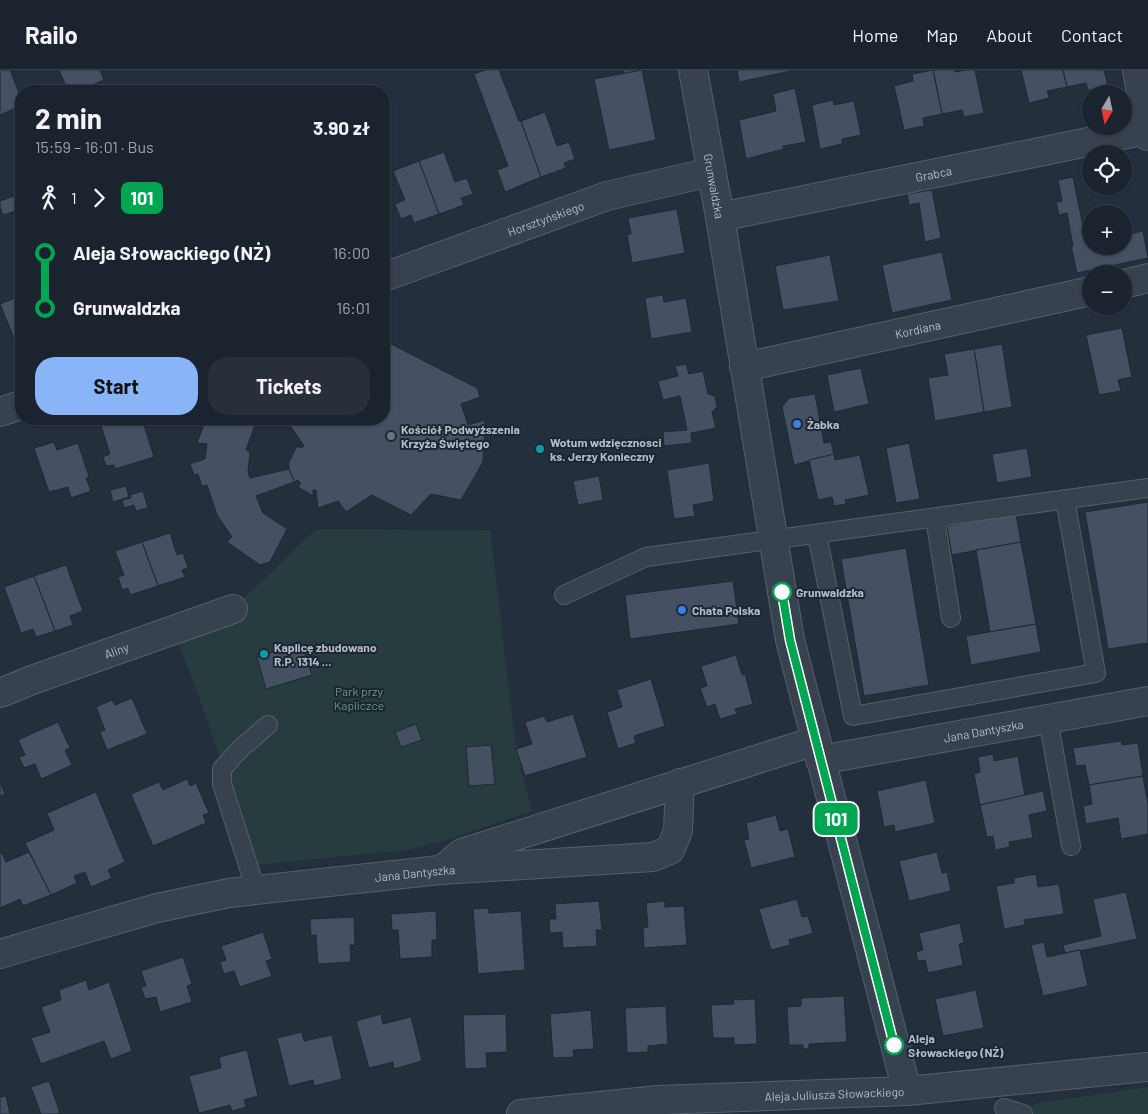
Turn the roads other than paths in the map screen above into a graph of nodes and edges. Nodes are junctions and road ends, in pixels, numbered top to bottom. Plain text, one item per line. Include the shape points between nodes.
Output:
1 (693, 70) edge
2 (1137, 70) edge
3 (1147, 133) edge
4 (711, 172) junction
5 (720, 217) junction
6 (390, 275) edge
7 (1148, 278) edge
8 (1132, 282) edge
9 (1082, 293) edge
10 (744, 367) junction
11 (15, 407) edge
12 (0, 412) edge
13 (1148, 488) edge
14 (1065, 499) junction
15 (934, 518) junction
16 (816, 534) junction
17 (773, 540) junction
18 (564, 595) dead end
19 (233, 609) dead end
20 (951, 618) dead end
21 (0, 693) edge
22 (1148, 701) edge
23 (1048, 719) junction
24 (268, 725) dead end
25 (818, 750) junction
26 (680, 783) junction
27 (1071, 846) dead end
28 (440, 870) junction
29 (256, 890) junction
30 (0, 954) edge
31 (1148, 1067) edge
32 (907, 1091) junction
33 (657, 1107) edge
34 (1004, 1108) dead end
35 (562, 1112) edge
36 (521, 1114) edge
37 (1023, 1114) edge

1 - 4 street, Grunwaldzka
2 - 3 street
3 - 5 street, Grabca
4 - 5 street, Grunwaldzka
4 - 6 street, Horsztyńskiego via 607,196
5 - 10 street, Grunwaldzka
7 - 8 street
9 - 10 street, Kordiana
10 - 17 street, Grunwaldzka
11 - 12 street
13 - 14 lane
14 - 15 lane
14 - 16 lane via 1096,673 853,716
15 - 16 lane
15 - 20 lane
16 - 17 lane
17 - 18 lane via 646,557
17 - 25 street, Grunwaldzka via 790,640
19 - 21 street, Aliny
22 - 23 street, Jana Dantyszka
23 - 25 street, Jana Dantyszka
23 - 27 lane
24 - 29 lane via 222,769 222,784
25 - 26 street, Jana Dantyszka
25 - 32 street, Grunwaldzka
26 - 28 street, Jana Dantyszka via 462,853
26 - 28 street via 678,831 670,850 654,857
28 - 29 street, Jana Dantyszka
29 - 30 street, Jana Dantyszka via 157,908
31 - 32 street, Aleja Juliusza Słowackiego
32 - 33 street, Aleja Juliusza Słowackiego
33 - 35 street, Aleja Juliusza Słowackiego
34 - 37 lane
35 - 36 street, Aleja Juliusza Słowackiego

